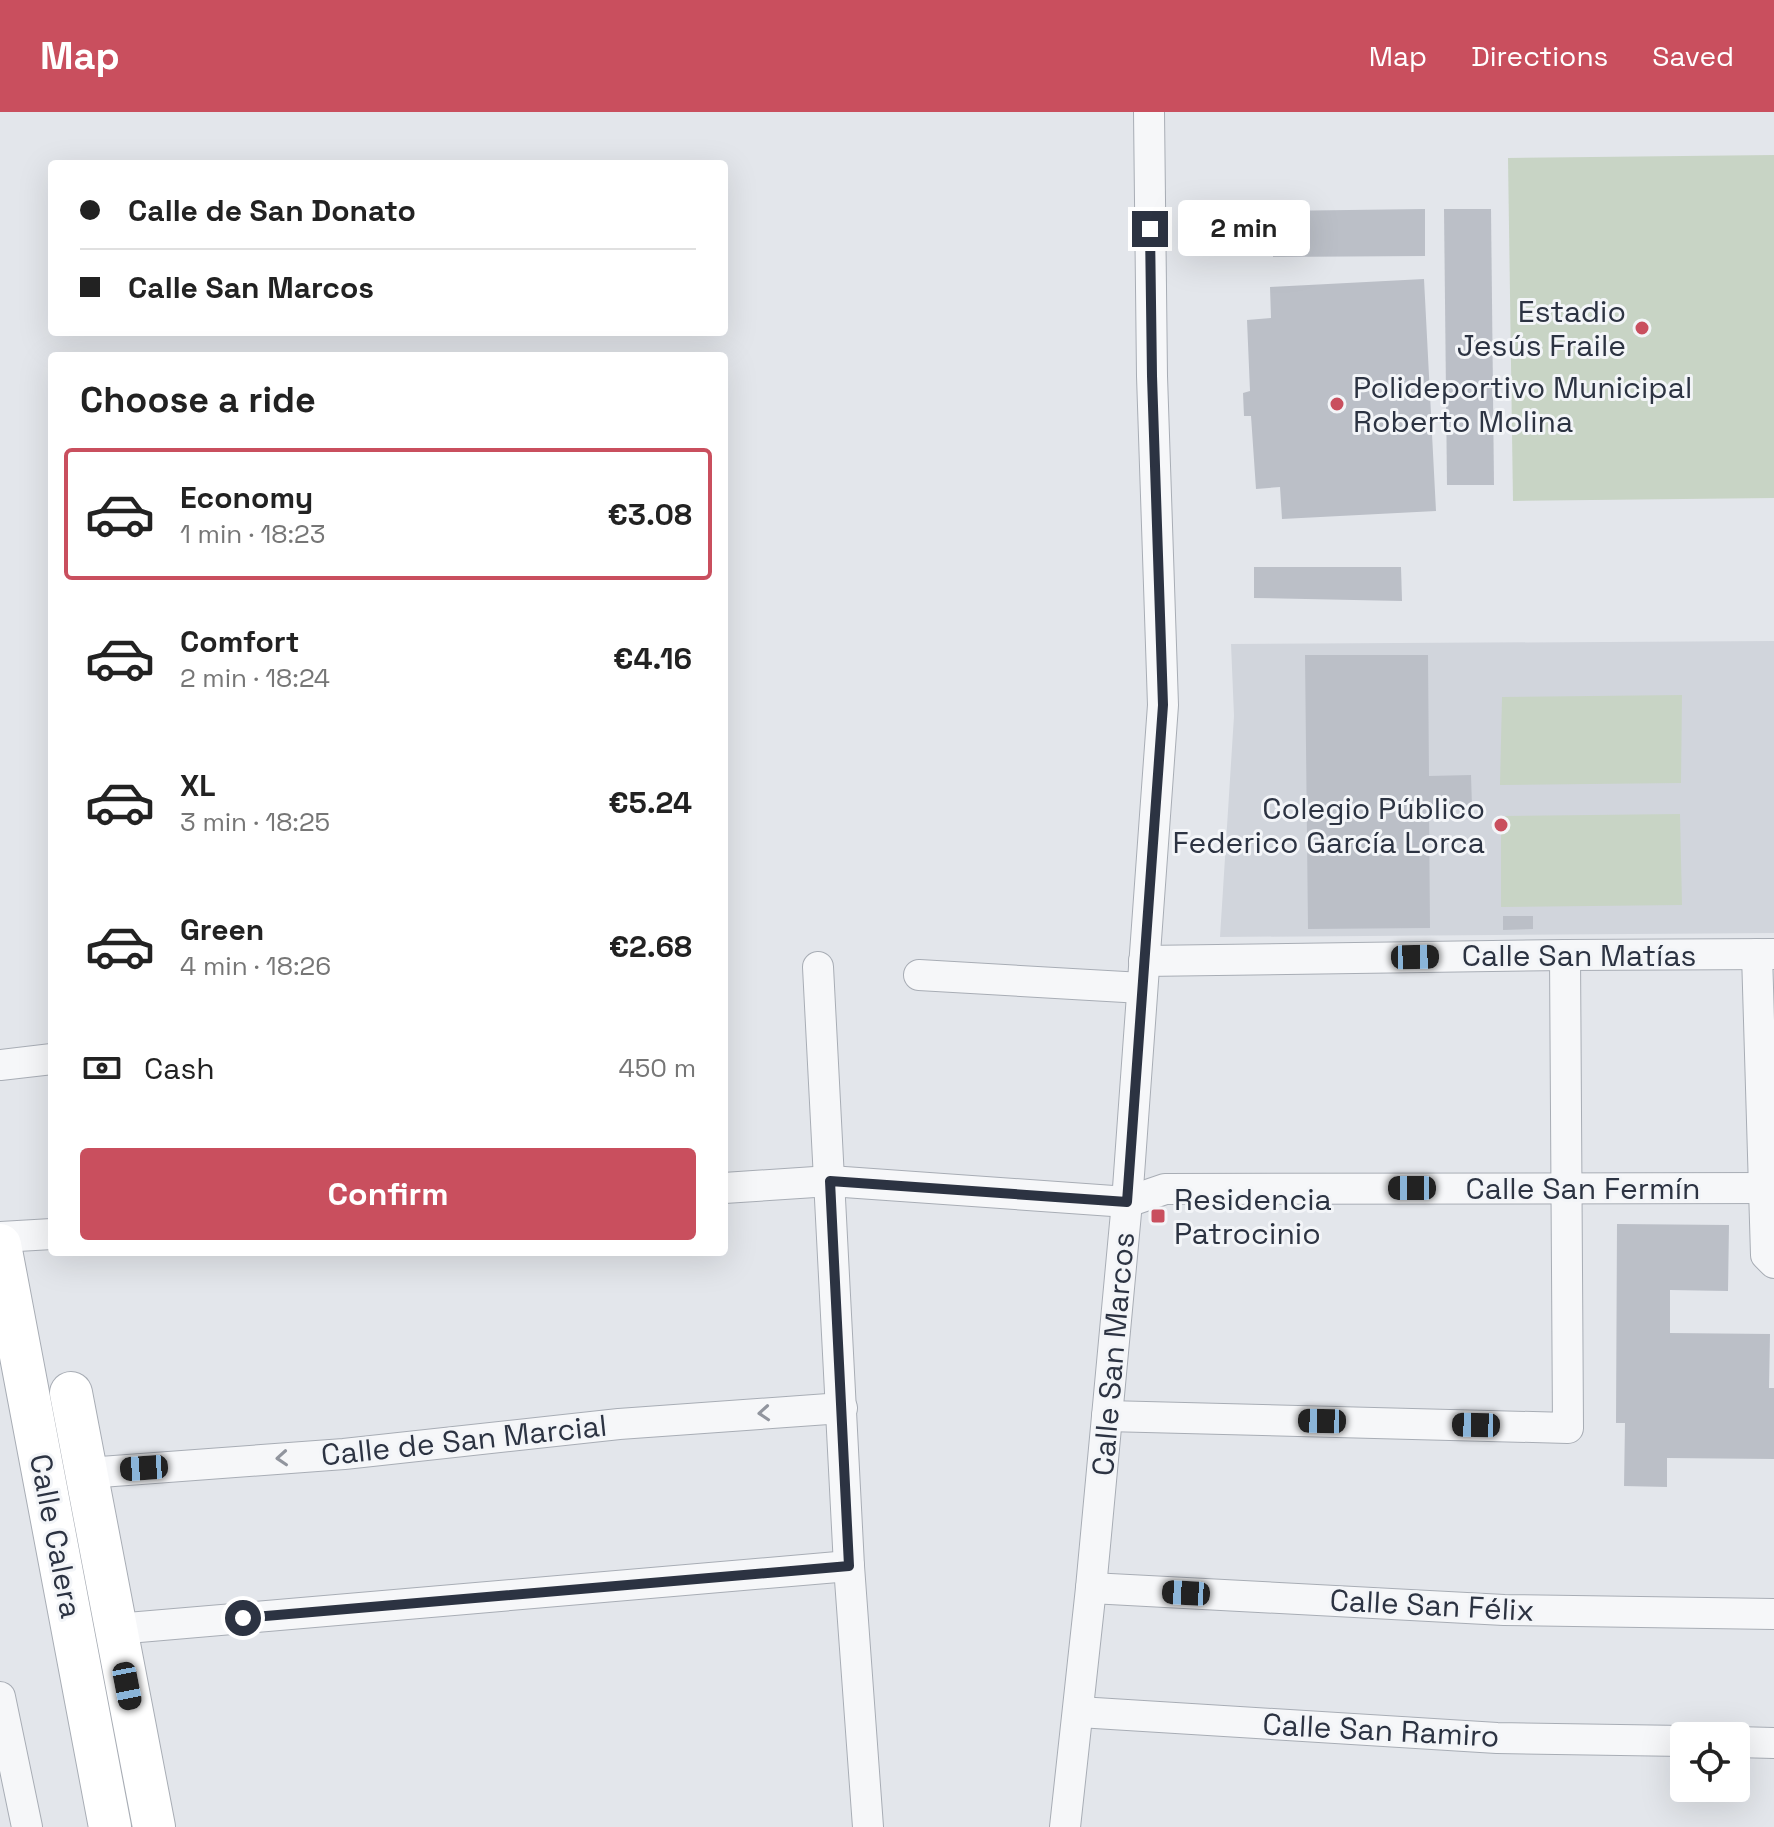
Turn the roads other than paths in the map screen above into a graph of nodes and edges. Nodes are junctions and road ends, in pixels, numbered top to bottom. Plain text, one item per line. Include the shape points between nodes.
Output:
1 (1149, 112) edge
2 (1765, 954) edge
3 (1565, 955) junction
4 (818, 967) dead end
5 (919, 975) dead end
6 (1143, 975) junction
7 (48, 1059) edge
8 (0, 1065) edge
9 (830, 1181) junction
10 (728, 1188) edge
11 (1567, 1188) junction
12 (1769, 1188) edge
13 (1127, 1202) junction
14 (48, 1234) edge
15 (0, 1237) edge
16 (0, 1245) edge
17 (1774, 1263) edge
18 (71, 1393) dead end
19 (842, 1408) junction
20 (1107, 1416) junction
21 (87, 1473) junction
22 (849, 1566) junction
23 (1091, 1588) junction
24 (1774, 1614) edge
25 (116, 1629) junction
26 (0, 1697) edge
27 (1079, 1712) junction
28 (1670, 1741) edge
29 (1750, 1742) edge
30 (1774, 1743) edge
31 (9, 1780) edge
32 (27, 1827) edge
33 (110, 1827) edge
34 (154, 1827) edge
35 (868, 1827) edge
36 (1065, 1827) edge

1 - 6 street, Calle San Marcos via 1163,705
2 - 3 street, Calle San Matías
2 - 12 street
3 - 6 street, Calle San Matías
3 - 11 street
4 - 9 street
5 - 6 street, Calle San Matías
6 - 13 street, Calle San Marcos
7 - 8 street
9 - 10 street, Calle San Fermín
9 - 13 street, Calle San Fermín
9 - 19 street
11 - 12 street, Calle San Fermín
11 - 13 street, Calle San Fermín via 1165,1189
11 - 20 street via 1568,1428
12 - 17 street via 1766,1255
13 - 20 street, Calle San Marcos
14 - 15 street
16 - 33 main road, Calle Calera
18 - 21 main road, Calle Calera
19 -> 21 street, Calle de San Marcial
19 - 22 street
20 - 23 street, Calle San Marcos
21 - 25 main road, Calle Calera
22 - 25 street
22 - 35 street
23 - 24 street, Calle San Félix via 1504,1610
23 - 27 street, Calle San Marcos
25 - 34 main road, Calle Calera
26 - 31 street
27 - 28 street, Calle San Ramiro via 1497,1738
27 - 36 street, Calle San Marcos
29 - 30 street
31 - 32 street

